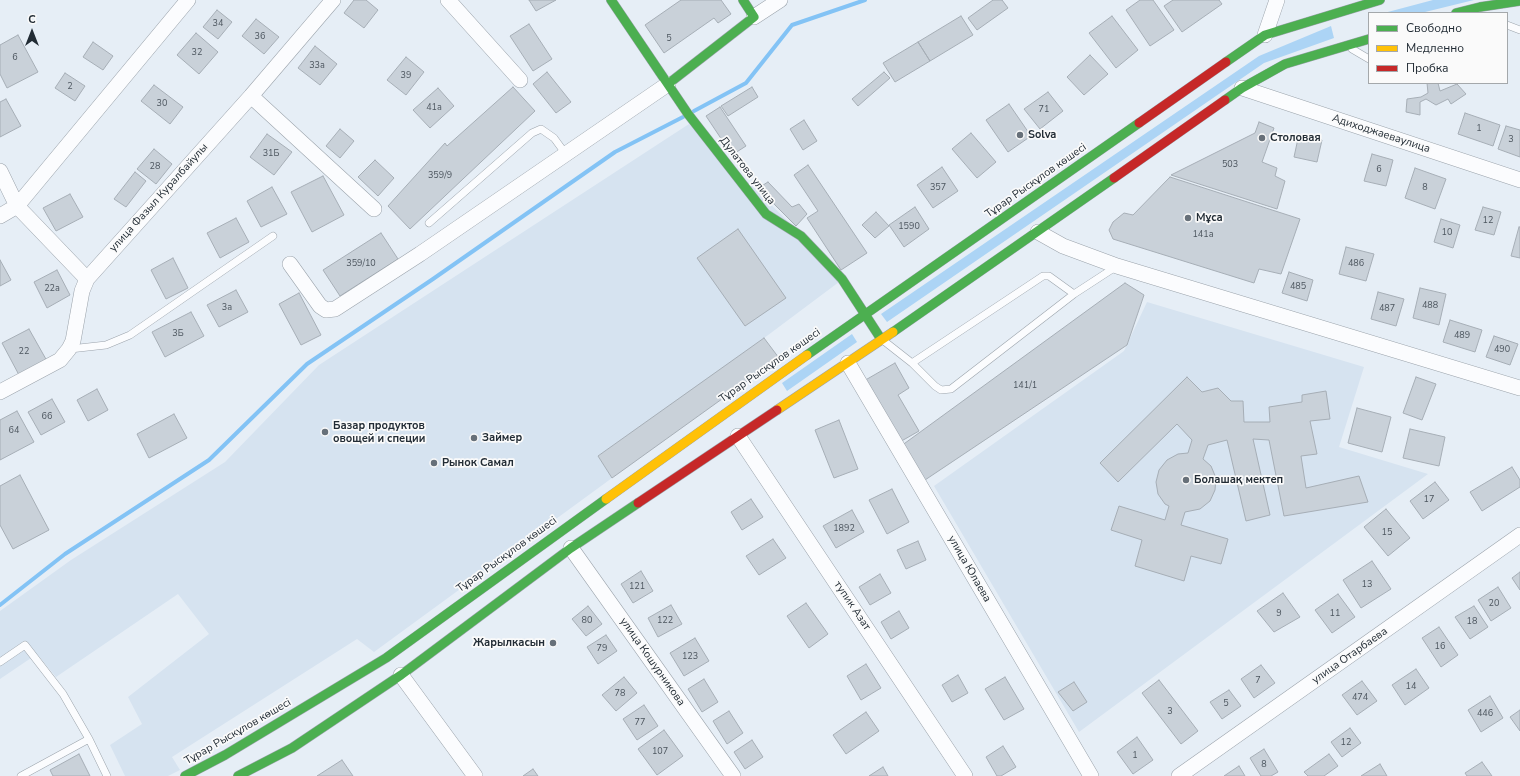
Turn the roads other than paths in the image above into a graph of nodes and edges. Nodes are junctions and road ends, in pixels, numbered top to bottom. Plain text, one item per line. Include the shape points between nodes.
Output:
1 (333, 0) edge
2 (448, 0) edge
3 (611, 0) edge
4 (743, 0) edge
5 (780, 0) edge
6 (1277, 0) edge
7 (1380, 0) edge
8 (183, 2) edge
9 (1520, 2) edge
10 (1471, 9) junction
11 (1460, 12) edge
12 (1478, 12) edge
13 (754, 17) junction
14 (1508, 25) edge
15 (1520, 30) edge
16 (1265, 35) junction
17 (1368, 39) edge
18 (1346, 42) junction
19 (1368, 58) edge
20 (520, 80) dead end
21 (668, 84) junction
22 (1242, 88) junction
23 (251, 96) junction
24 (565, 154) junction
25 (0, 171) edge
26 (1520, 180) edge
27 (17, 206) junction
28 (374, 209) dead end
29 (0, 216) edge
30 (429, 223) dead end
31 (1038, 232) junction
32 (273, 236) dead end
33 (290, 264) dead end
34 (1117, 266) junction
35 (87, 279) junction
36 (1074, 294) junction
37 (865, 314) junction
38 (881, 340) junction
39 (70, 349) junction
40 (848, 363) junction
41 (912, 363) junction
42 (1520, 388) edge
43 (0, 392) edge
44 (738, 436) junction
45 (1520, 535) edge
46 (571, 548) junction
47 (0, 662) edge
48 (402, 675) junction
49 (89, 739) junction
50 (21, 776) edge
51 (107, 776) edge
52 (185, 776) edge
53 (238, 776) edge
54 (475, 776) edge
55 (733, 776) edge
56 (965, 776) edge
57 (1091, 776) edge
58 (1180, 776) edge

1 - 23 street, улица Фазыл Куралбайулы
2 - 20 street
3 - 21 main road, Дулатова улица
4 - 13 main road
5 - 13 street
6 - 16 street
7 - 16 main road, Тұрар Рыскұлов көшесі via 1338,16
8 - 27 street
9 - 10 main road
10 - 11 main road
10 - 12 lane
13 - 21 main road
14 - 15 lane
16 - 37 main road, Тұрар Рыскұлов көшесі
17 - 18 main road
18 - 19 lane
18 - 22 main road via 1285,64
21 - 24 street
21 - 37 main road, Дулатова улица via 688,114 766,214 801,236 842,278
22 - 26 street, Адиходжаеваулица
22 - 31 main road
23 - 28 street
23 - 35 street, улица Фазыл Куралбайулы
24 - 30 lane via 554,138 541,129 532,133
24 - 33 street via 335,309 326,310 320,306
25 - 27 street
27 - 29 street
27 - 35 street
31 - 34 street via 1063,246
31 - 38 main road
32 - 39 lane via 130,334 106,345
34 - 36 lane
34 - 42 street
35 - 39 street, улица Фазыл Куралбайулы via 82,291
36 - 41 lane via 1049,276 1043,276
36 - 41 lane via 950,389 941,390 935,386
37 - 38 main road, Дулатова улица
37 - 52 main road, Тұрар Рыскұлов көшесі via 386,658 276,728
38 - 40 main road
38 - 41 lane
39 - 43 street via 60,360
40 - 44 main road
40 - 57 street, улица Юлаева
44 - 46 main road
44 - 56 street, тупик Азат
45 - 58 street, улица Отарбаева
46 - 48 main road
46 - 55 street, улица Кошурникова
47 - 49 lane via 25,645 63,694
48 - 53 main road
48 - 54 street
49 - 50 lane
49 - 51 lane

